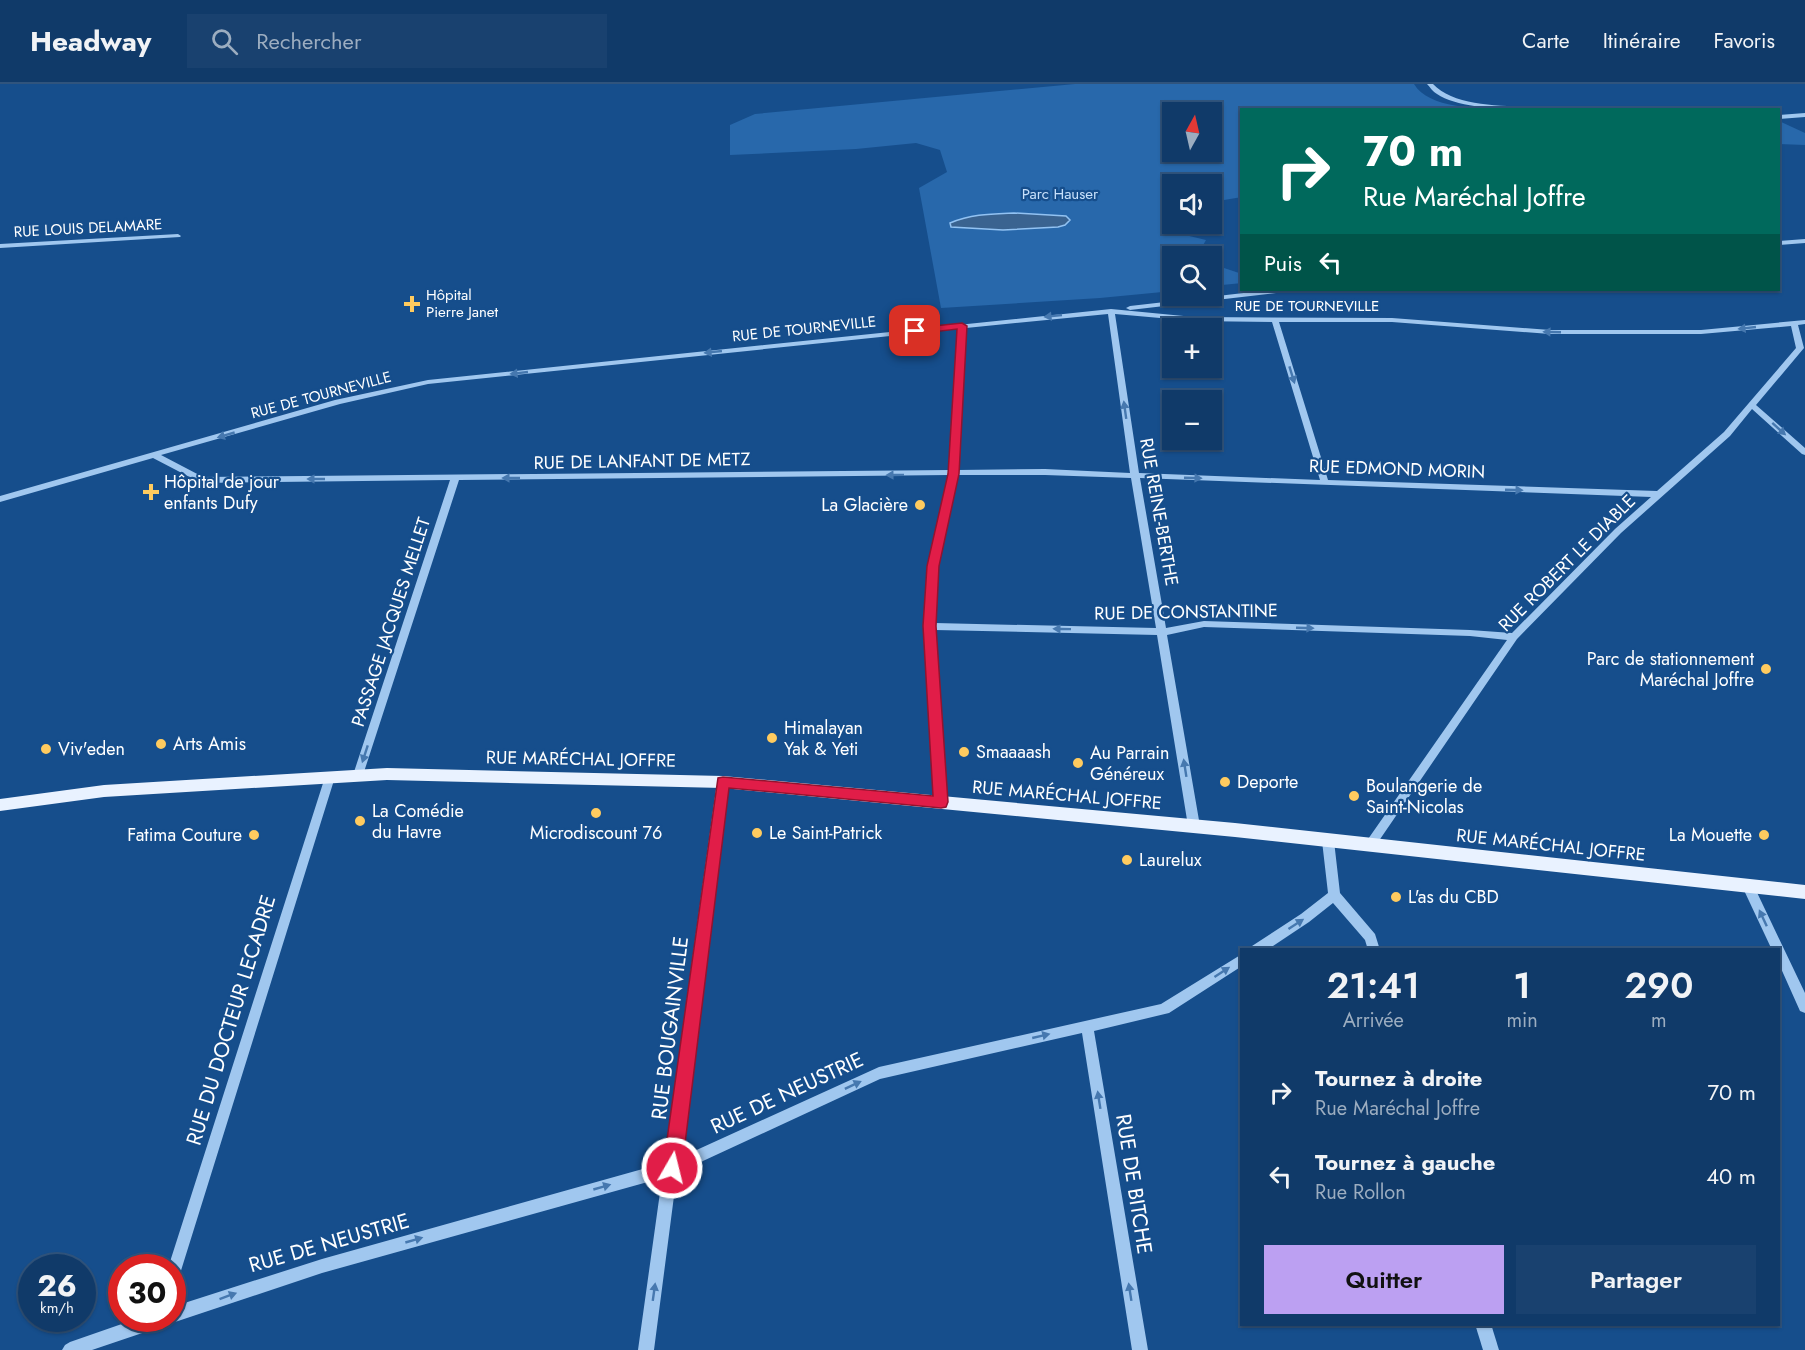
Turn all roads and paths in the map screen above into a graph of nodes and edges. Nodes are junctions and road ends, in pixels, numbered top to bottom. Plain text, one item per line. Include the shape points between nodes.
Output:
1 (1430, 84) edge
2 (1546, 108) edge
3 (1805, 116) edge
4 (1780, 117) edge
5 (178, 236) dead end
6 (1805, 241) edge
7 (1780, 243) edge
8 (0, 246) edge
9 (1275, 291) edge
10 (1111, 310) junction
11 (1275, 319) junction
12 (1805, 322) edge
13 (1794, 323) junction
14 (962, 326) junction
15 (1805, 330) edge
16 (1753, 406) junction
17 (1805, 452) edge
18 (156, 456) junction
19 (954, 474) junction
20 (1135, 475) junction
21 (455, 478) junction
22 (1324, 483) junction
23 (1659, 494) junction
24 (0, 499) edge
25 (930, 626) junction
26 (1163, 632) junction
27 (1514, 637) junction
28 (358, 775) junction
29 (330, 777) junction
30 (723, 782) junction
31 (941, 802) junction
32 (0, 806) edge
33 (1194, 826) junction
34 (1328, 840) junction
35 (1370, 845) junction
36 (1749, 886) junction
37 (1805, 892) edge
38 (1334, 895) junction
39 (1259, 948) edge
40 (1374, 948) edge
41 (1778, 948) edge
42 (1780, 952) edge
43 (1240, 960) edge
44 (1805, 1007) edge
45 (1087, 1025) junction
46 (672, 1168) junction
47 (179, 1254) edge
48 (186, 1310) edge
49 (1484, 1326) edge
50 (122, 1332) edge
51 (70, 1350) edge
52 (646, 1350) edge
53 (1140, 1350) edge
54 (1491, 1350) edge

1 - 2 street via 1433,91 1466,102
3 - 4 street
5 - 8 street, RUE LOUIS DELAMARE
6 - 7 street
9 - 10 street
10 - 11 street, RUE DE TOURNEVILLE via 1194,319
10 -> 14 street, RUE DE TOURNEVILLE
20 -> 10 street, RUE REINE-BERTHE
13 -> 11 street, RUE DE TOURNEVILLE via 1701,332 1550,332 1392,320
11 -> 22 street
12 - 13 street, RUE DE TOURNEVILLE
13 - 15 street
13 - 16 street, RUE ROBERT LE DIABLE via 1800,348
14 -> 18 street, RUE DE TOURNEVILLE via 428,382 338,402
14 - 19 street
16 -> 17 street
16 - 23 street, RUE ROBERT LE DIABLE
21 -> 18 street, RUE DE LANFANT DE METZ via 201,480
18 - 24 street, RUE DE TOURNEVILLE
19 - 20 street, RUE DE LANFANT DE METZ
19 -> 21 street, RUE DE LANFANT DE METZ
19 - 25 street via 933,566
20 -> 22 street, RUE EDMOND MORIN
20 - 26 street, RUE REINE-BERTHE
21 -> 28 street, PASSAGE JACQUES MELLET
22 -> 23 street, RUE EDMOND MORIN
23 - 27 street, RUE ROBERT LE DIABLE
26 -> 25 street, RUE DE CONSTANTINE
25 - 31 street
26 -> 27 street, RUE DE CONSTANTINE via 1204,624
33 -> 26 street, RUE REINE-BERTHE
27 - 35 street, RUE ROBERT LE DIABLE
28 - 29 main road, RUE MARÉCHAL JOFFRE
28 - 30 main road, RUE MARÉCHAL JOFFRE
29 - 32 main road, RUE MARÉCHAL JOFFRE via 104,791
29 - 47 street, RUE DU DOCTEUR LECADRE
30 - 31 main road, RUE MARÉCHAL JOFFRE
30 - 46 street, RUE BOUGAINVILLE
31 - 33 main road, RUE MARÉCHAL JOFFRE
33 - 34 main road, RUE MARÉCHAL JOFFRE
34 - 35 main road, RUE MARÉCHAL JOFFRE
34 - 38 street
35 - 36 main road, RUE MARÉCHAL JOFFRE
36 - 37 main road, RUE MARÉCHAL JOFFRE
41 -> 36 street
39 -> 38 street
38 - 40 street via 1371,938
42 - 44 street
45 -> 43 street, RUE DE NEUSTRIE via 1164,1009
46 -> 45 street, RUE DE NEUSTRIE via 879,1073
53 -> 45 street, RUE DE BITCHE
48 -> 46 street, RUE DE NEUSTRIE via 322,1266
52 -> 46 street, RUE BOUGAINVILLE
49 - 54 street
50 - 51 street, RUE DE NEUSTRIE

